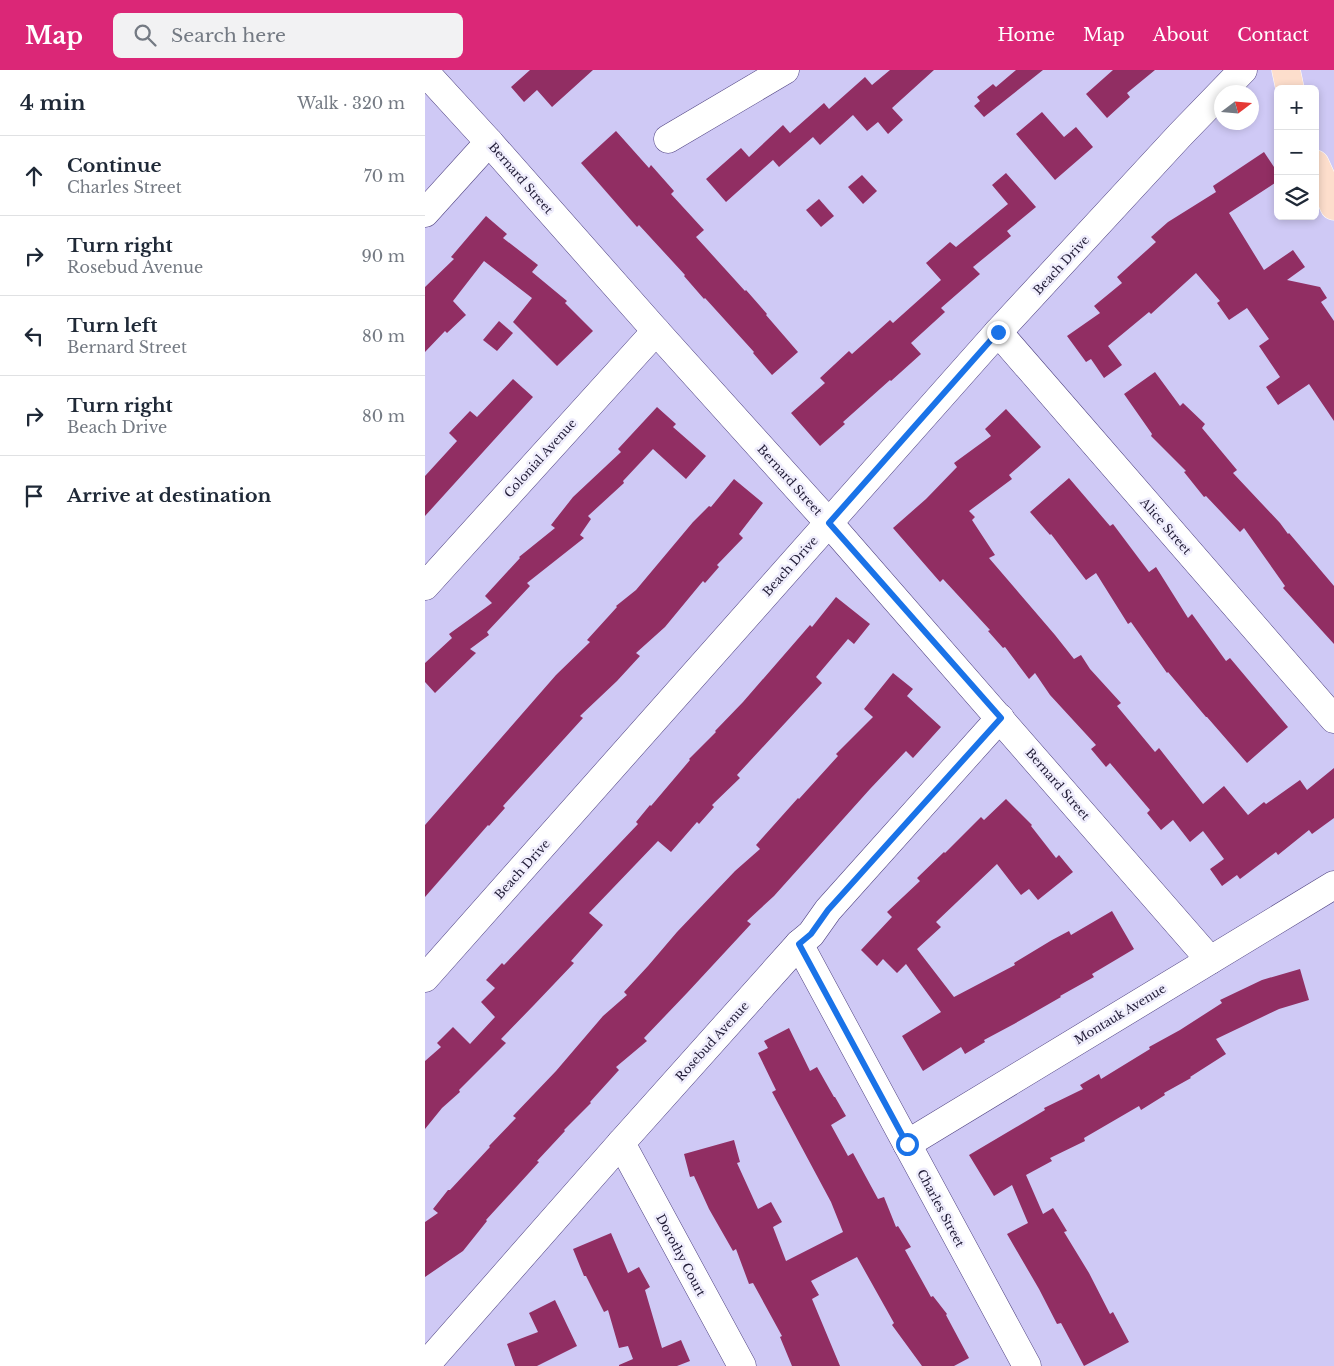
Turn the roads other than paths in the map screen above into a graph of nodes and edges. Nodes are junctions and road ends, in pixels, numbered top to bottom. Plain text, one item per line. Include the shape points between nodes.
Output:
1 (785, 70) edge
2 (1243, 70) edge
3 (1287, 70) edge
4 (425, 72) edge
5 (1289, 85) edge
6 (667, 139) dead end
7 (489, 142) junction
8 (1319, 173) edge
9 (1334, 206) edge
10 (425, 213) edge
11 (655, 331) junction
12 (998, 332) junction
13 (829, 523) junction
14 (425, 586) edge
15 (1001, 718) junction
16 (1334, 719) edge
17 (1334, 885) edge
18 (799, 944) junction
19 (1210, 960) junction
20 (425, 978) edge
21 (621, 1143) junction
22 (907, 1144) junction
23 (449, 1355) edge
24 (425, 1366) edge
25 (742, 1366) edge
26 (1027, 1366) edge

1 - 6 street
2 - 12 street, Beach Drive
3 - 5 main road
4 - 7 street, Bernard Street
7 - 10 street
7 - 11 street, Bernard Street
8 - 9 main road
11 - 13 street, Bernard Street
11 - 14 street, Colonial Avenue
12 - 13 street, Beach Drive
12 - 16 street, Alice Street
13 - 15 street, Bernard Street
13 - 20 street, Beach Drive
15 - 18 street, Rosebud Avenue
15 - 19 street, Bernard Street
17 - 19 street, Montauk Avenue
18 - 21 street, Rosebud Avenue
18 - 22 street, Charles Street
19 - 22 street, Montauk Avenue
21 - 23 street, Rosebud Avenue
21 - 25 street, Dorothy Court
22 - 26 street, Charles Street
23 - 24 street, Rosebud Avenue

